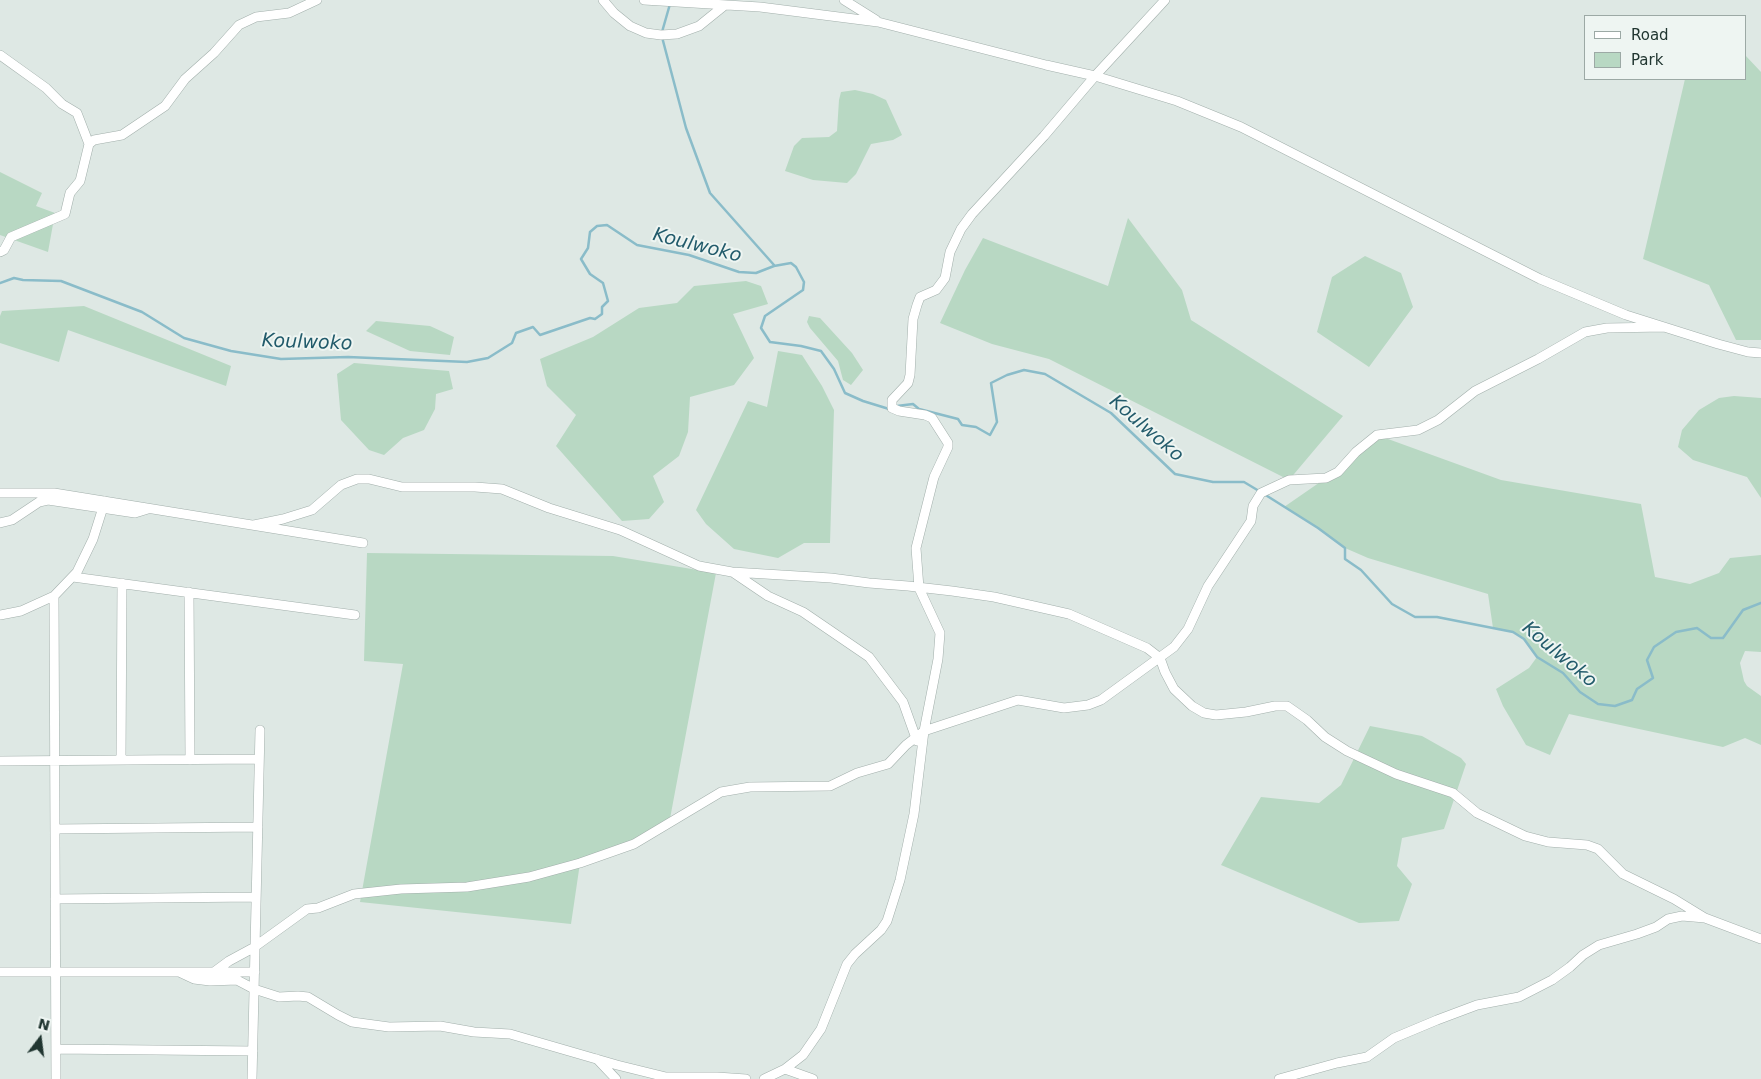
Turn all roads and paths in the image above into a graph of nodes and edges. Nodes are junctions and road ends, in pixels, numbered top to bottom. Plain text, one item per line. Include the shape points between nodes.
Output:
1 (317, 0) edge
2 (603, 0) edge
3 (644, 0) edge
4 (844, 0) edge
5 (1165, 0) edge
6 (724, 5) junction
7 (878, 22) junction
8 (0, 55) edge
9 (1095, 76) junction
10 (89, 144) junction
11 (0, 252) edge
12 (1664, 327) junction
13 (1761, 352) edge
14 (0, 493) edge
15 (104, 505) junction
16 (0, 523) edge
17 (254, 525) junction
18 (363, 543) dead end
19 (732, 572) junction
20 (73, 577) junction
21 (122, 583) junction
22 (919, 588) junction
23 (189, 592) junction
24 (54, 596) junction
25 (0, 615) edge
26 (355, 615) dead end
27 (1160, 658) junction
28 (260, 730) dead end
29 (924, 731) junction
30 (916, 737) junction
31 (921, 750) junction
32 (260, 759) junction
33 (121, 760) junction
34 (190, 760) junction
35 (0, 761) edge
36 (55, 761) junction
37 (258, 827) junction
38 (55, 829) junction
39 (256, 898) junction
40 (56, 899) junction
41 (1705, 918) junction
42 (1761, 939) edge
43 (255, 947) junction
44 (0, 972) edge
45 (56, 972) junction
46 (180, 972) junction
47 (214, 972) junction
48 (254, 972) junction
49 (194, 979) junction
50 (254, 990) junction
51 (56, 1049) junction
52 (253, 1050) junction
53 (597, 1059) junction
54 (785, 1069) junction
55 (56, 1079) edge
56 (252, 1079) edge
57 (616, 1079) edge
58 (746, 1079) edge
59 (764, 1079) edge
60 (813, 1079) edge
61 (1279, 1079) edge

1 - 10 street via 289,13 256,16 240,25 185,79 165,106 122,135 94,140
2 - 6 street via 630,26 661,35 677,34 699,26
3 - 6 street
4 - 7 street
5 - 9 street
6 - 7 street
7 - 9 street
8 - 10 street via 77,113
9 - 12 street via 1177,101 1241,127 1540,280
9 - 22 street via 972,214 950,252 945,278 936,290 920,296 913,319 908,383 892,400 892,408 932,418 948,447 934,477 916,548
10 - 11 street via 80,181 70,193 65,214 10,237
12 - 13 street via 1748,352
12 - 27 street via 1607,328 1585,332 1475,391 1438,420 1418,430 1377,435 1338,472 1326,478 1289,480 1261,493 1253,506 1250,520 1208,586 1188,629
14 - 15 street via 54,493
15 - 16 street via 48,500
15 - 17 street via 150,508
15 - 20 street via 94,539
17 - 18 street
17 - 19 street via 312,510 341,484 357,479 402,487 502,489 549,508 620,530 699,566
19 - 22 street
19 - 30 street via 768,596 803,612 869,657 902,702
20 - 21 street
20 - 24 street
21 - 23 street
21 - 33 street
22 - 27 street via 994,597 1070,614 1147,648
22 - 29 street via 940,633
23 - 26 street
23 - 34 street
24 - 25 street via 21,611
24 - 36 street
27 - 29 street via 1101,700 1088,705 1064,708 1018,700
27 - 41 street via 1174,689 1204,713 1216,715 1286,706 1347,751 1396,774 1453,793 1477,813 1525,836 1598,849 1623,874 1674,898
28 - 32 street
29 - 30 street
29 - 31 street
30 - 31 street
30 - 43 street via 888,764 857,773 830,786 750,787 721,792 634,844 529,876 468,887 401,888 354,894 307,909
31 - 54 street via 914,814 900,880 887,921 847,964 821,1029 804,1055
32 - 34 street
32 - 37 street
33 - 34 street
33 - 36 street
35 - 36 street
36 - 38 street
37 - 38 street
37 - 39 street
38 - 40 street
39 - 40 street
39 - 43 street
40 - 45 street
41 - 42 street
41 - 61 street via 1682,916 1668,919 1656,927 1599,945 1552,980 1519,997 1476,1005 1444,1017 1394,1038 1367,1057
43 - 47 street
43 - 48 street
44 - 45 street
45 - 46 street
45 - 51 street
46 - 47 street
46 - 49 street
47 - 48 street
47 - 49 street
48 - 50 street
49 - 50 street via 237,980
50 - 52 street
50 - 53 street via 278,997 308,997 352,1022 388,1027 440,1026 510,1034
51 - 52 street
51 - 55 street
52 - 56 street
53 - 57 street
53 - 58 street via 666,1077
54 - 59 street
54 - 60 street

